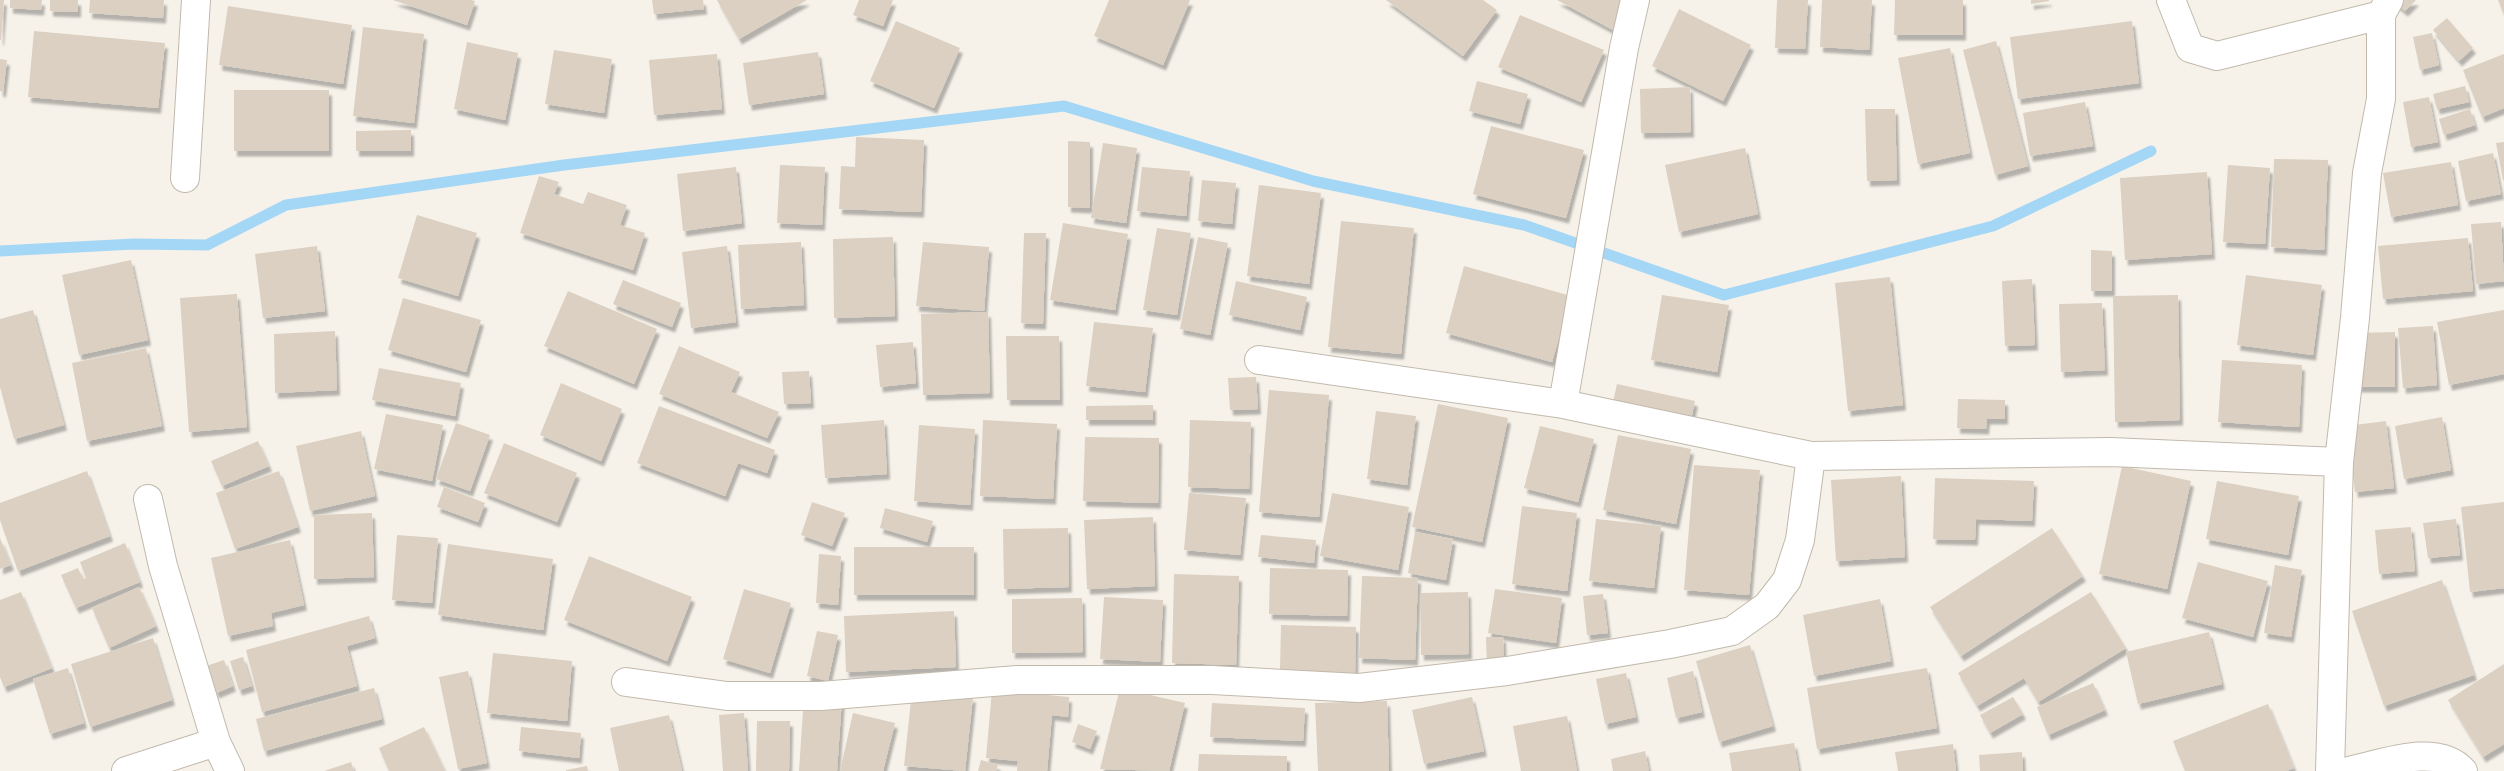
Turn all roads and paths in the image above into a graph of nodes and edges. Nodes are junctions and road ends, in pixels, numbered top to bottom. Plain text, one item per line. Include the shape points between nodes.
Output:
1 (196, 0) edge
2 (1635, 0) edge
3 (2171, 0) edge
4 (2385, 8) edge
5 (185, 178) dead end
6 (1259, 360) dead end
7 (1563, 404) junction
8 (1811, 456) junction
9 (2339, 462) junction
10 (148, 499) dead end
11 (626, 682) dead end
12 (216, 742) junction
13 (126, 771) edge
14 (230, 771) edge
15 (2330, 771) edge
16 (2349, 771) edge
17 (2463, 771) edge

1 - 5 street
2 - 7 street
3 - 4 street via 2190,48 2217,56
4 - 9 street via 2381,99 2367,173
6 - 7 street
7 - 8 street
8 - 9 street via 2112,452
8 - 11 street via 1800,540 1787,580 1766,606 1732,632 1670,644 1507,672 1359,688 1212,680 1017,680 821,696 736,696
9 - 15 street
10 - 12 street via 163,566
12 - 13 street
12 - 14 street
16 - 17 street via 2429,756 2454,761

